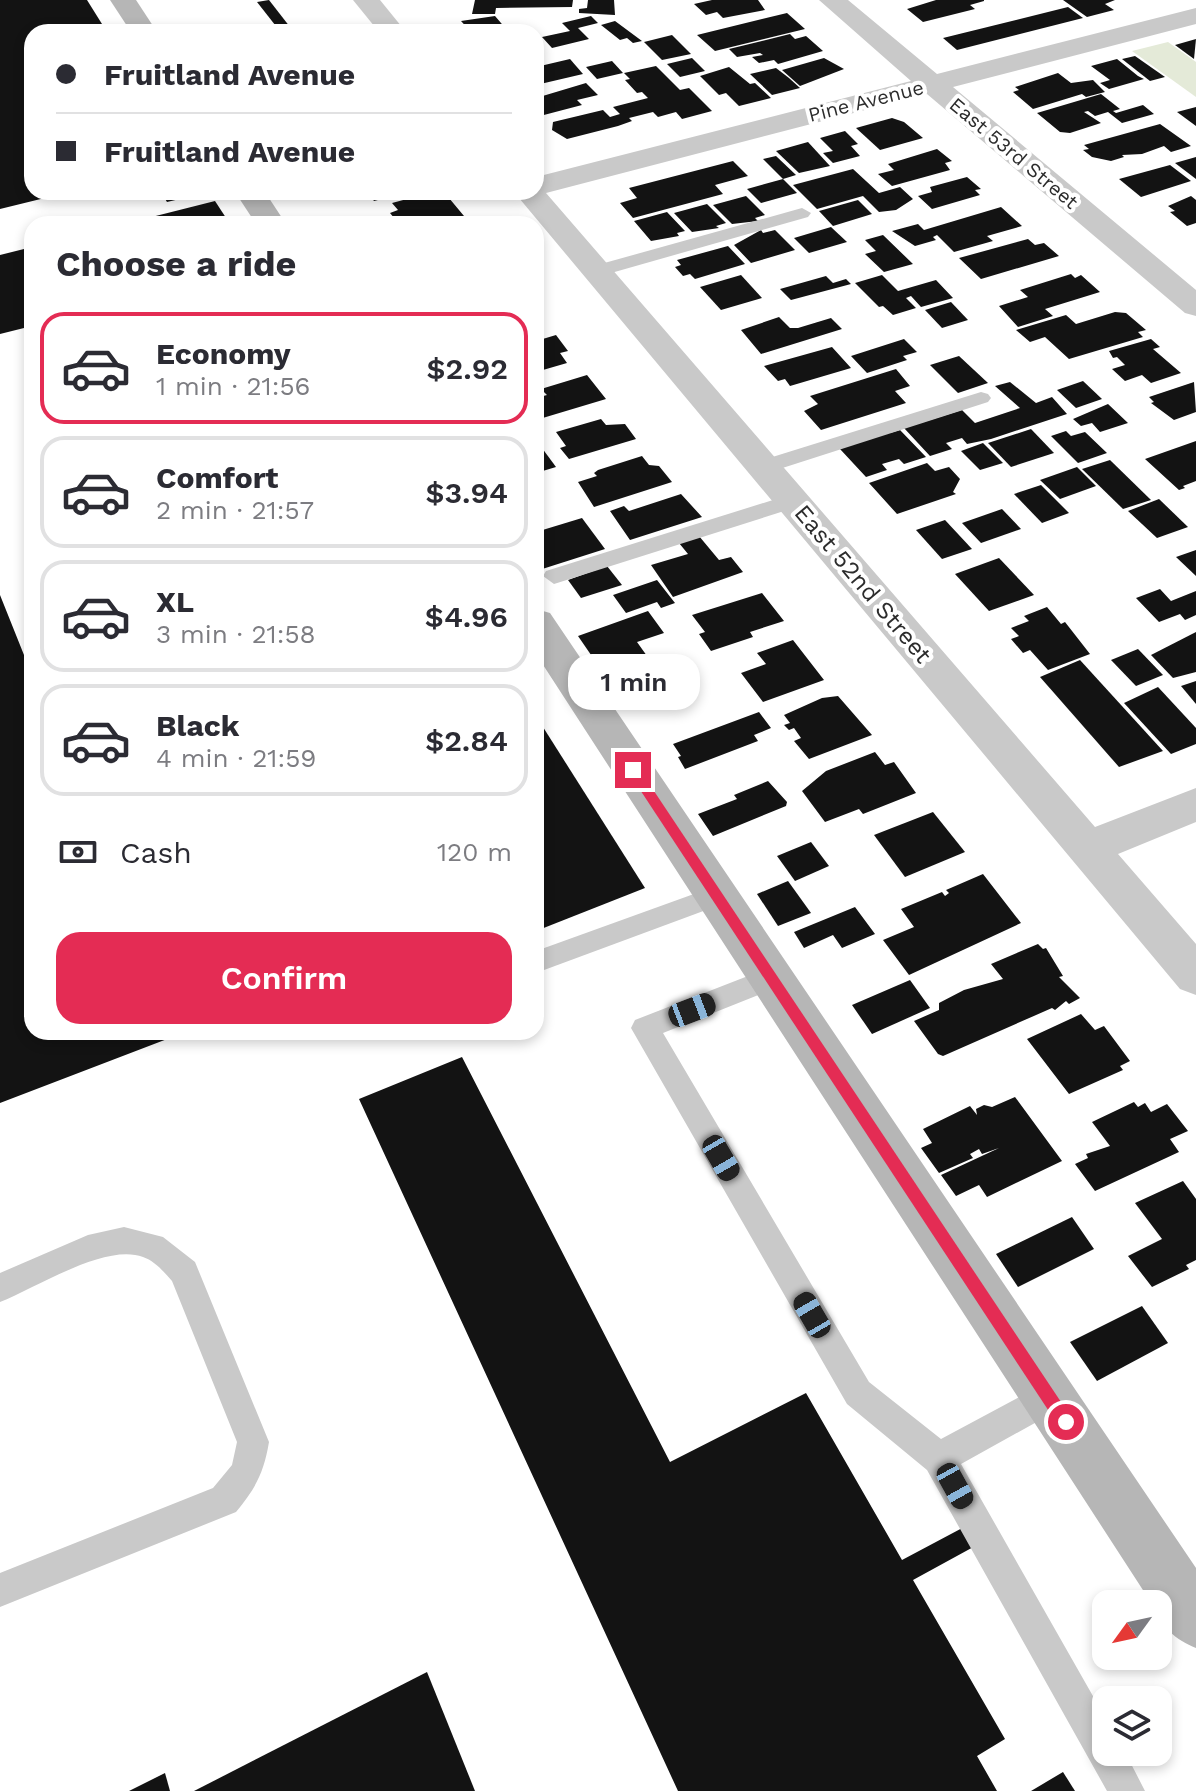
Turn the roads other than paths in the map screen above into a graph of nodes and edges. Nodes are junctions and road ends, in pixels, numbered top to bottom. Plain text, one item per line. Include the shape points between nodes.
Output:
1 (123, 0) edge
2 (366, 0) edge
3 (832, 0) edge
4 (408, 5) dead end
5 (1196, 16) edge
6 (139, 24) edge
7 (386, 24) edge
8 (395, 24) edge
9 (932, 84) junction
10 (544, 184) edge
11 (536, 200) edge
12 (802, 213) dead end
13 (597, 271) junction
14 (1196, 306) edge
15 (981, 398) dead end
16 (763, 467) junction
17 (792, 501) junction
18 (554, 576) dead end
19 (544, 643) edge
20 (1196, 804) edge
21 (1088, 848) junction
22 (716, 896) junction
23 (544, 959) edge
24 (1196, 976) edge
25 (771, 978) junction
26 (0, 1288) edge
27 (1049, 1398) junction
28 (939, 1458) junction
29 (0, 1590) edge
30 (1196, 1619) edge
31 (1127, 1791) edge

1 - 6 street
2 - 7 street
3 - 9 street, East 53rd Street
4 - 8 street
5 - 9 street, Pine Avenue
9 - 10 street, Pine Avenue
9 - 14 street, East 53rd Street
11 - 13 street, East 52nd Street
12 - 13 lane
13 - 16 street, East 52nd Street
15 - 16 lane
16 - 17 street, East 52nd Street
17 - 18 lane
17 - 21 street, East 52nd Street
19 - 22 street
20 - 21 street
21 - 24 street, East 52nd Street
22 - 23 lane
22 - 25 street
25 - 27 street
25 - 28 lane via 645,1028 858,1393
26 - 29 lane via 104,1244 137,1241 165,1252 184,1272 253,1442 247,1473 224,1500
27 - 28 lane
27 - 30 street
28 - 31 lane

